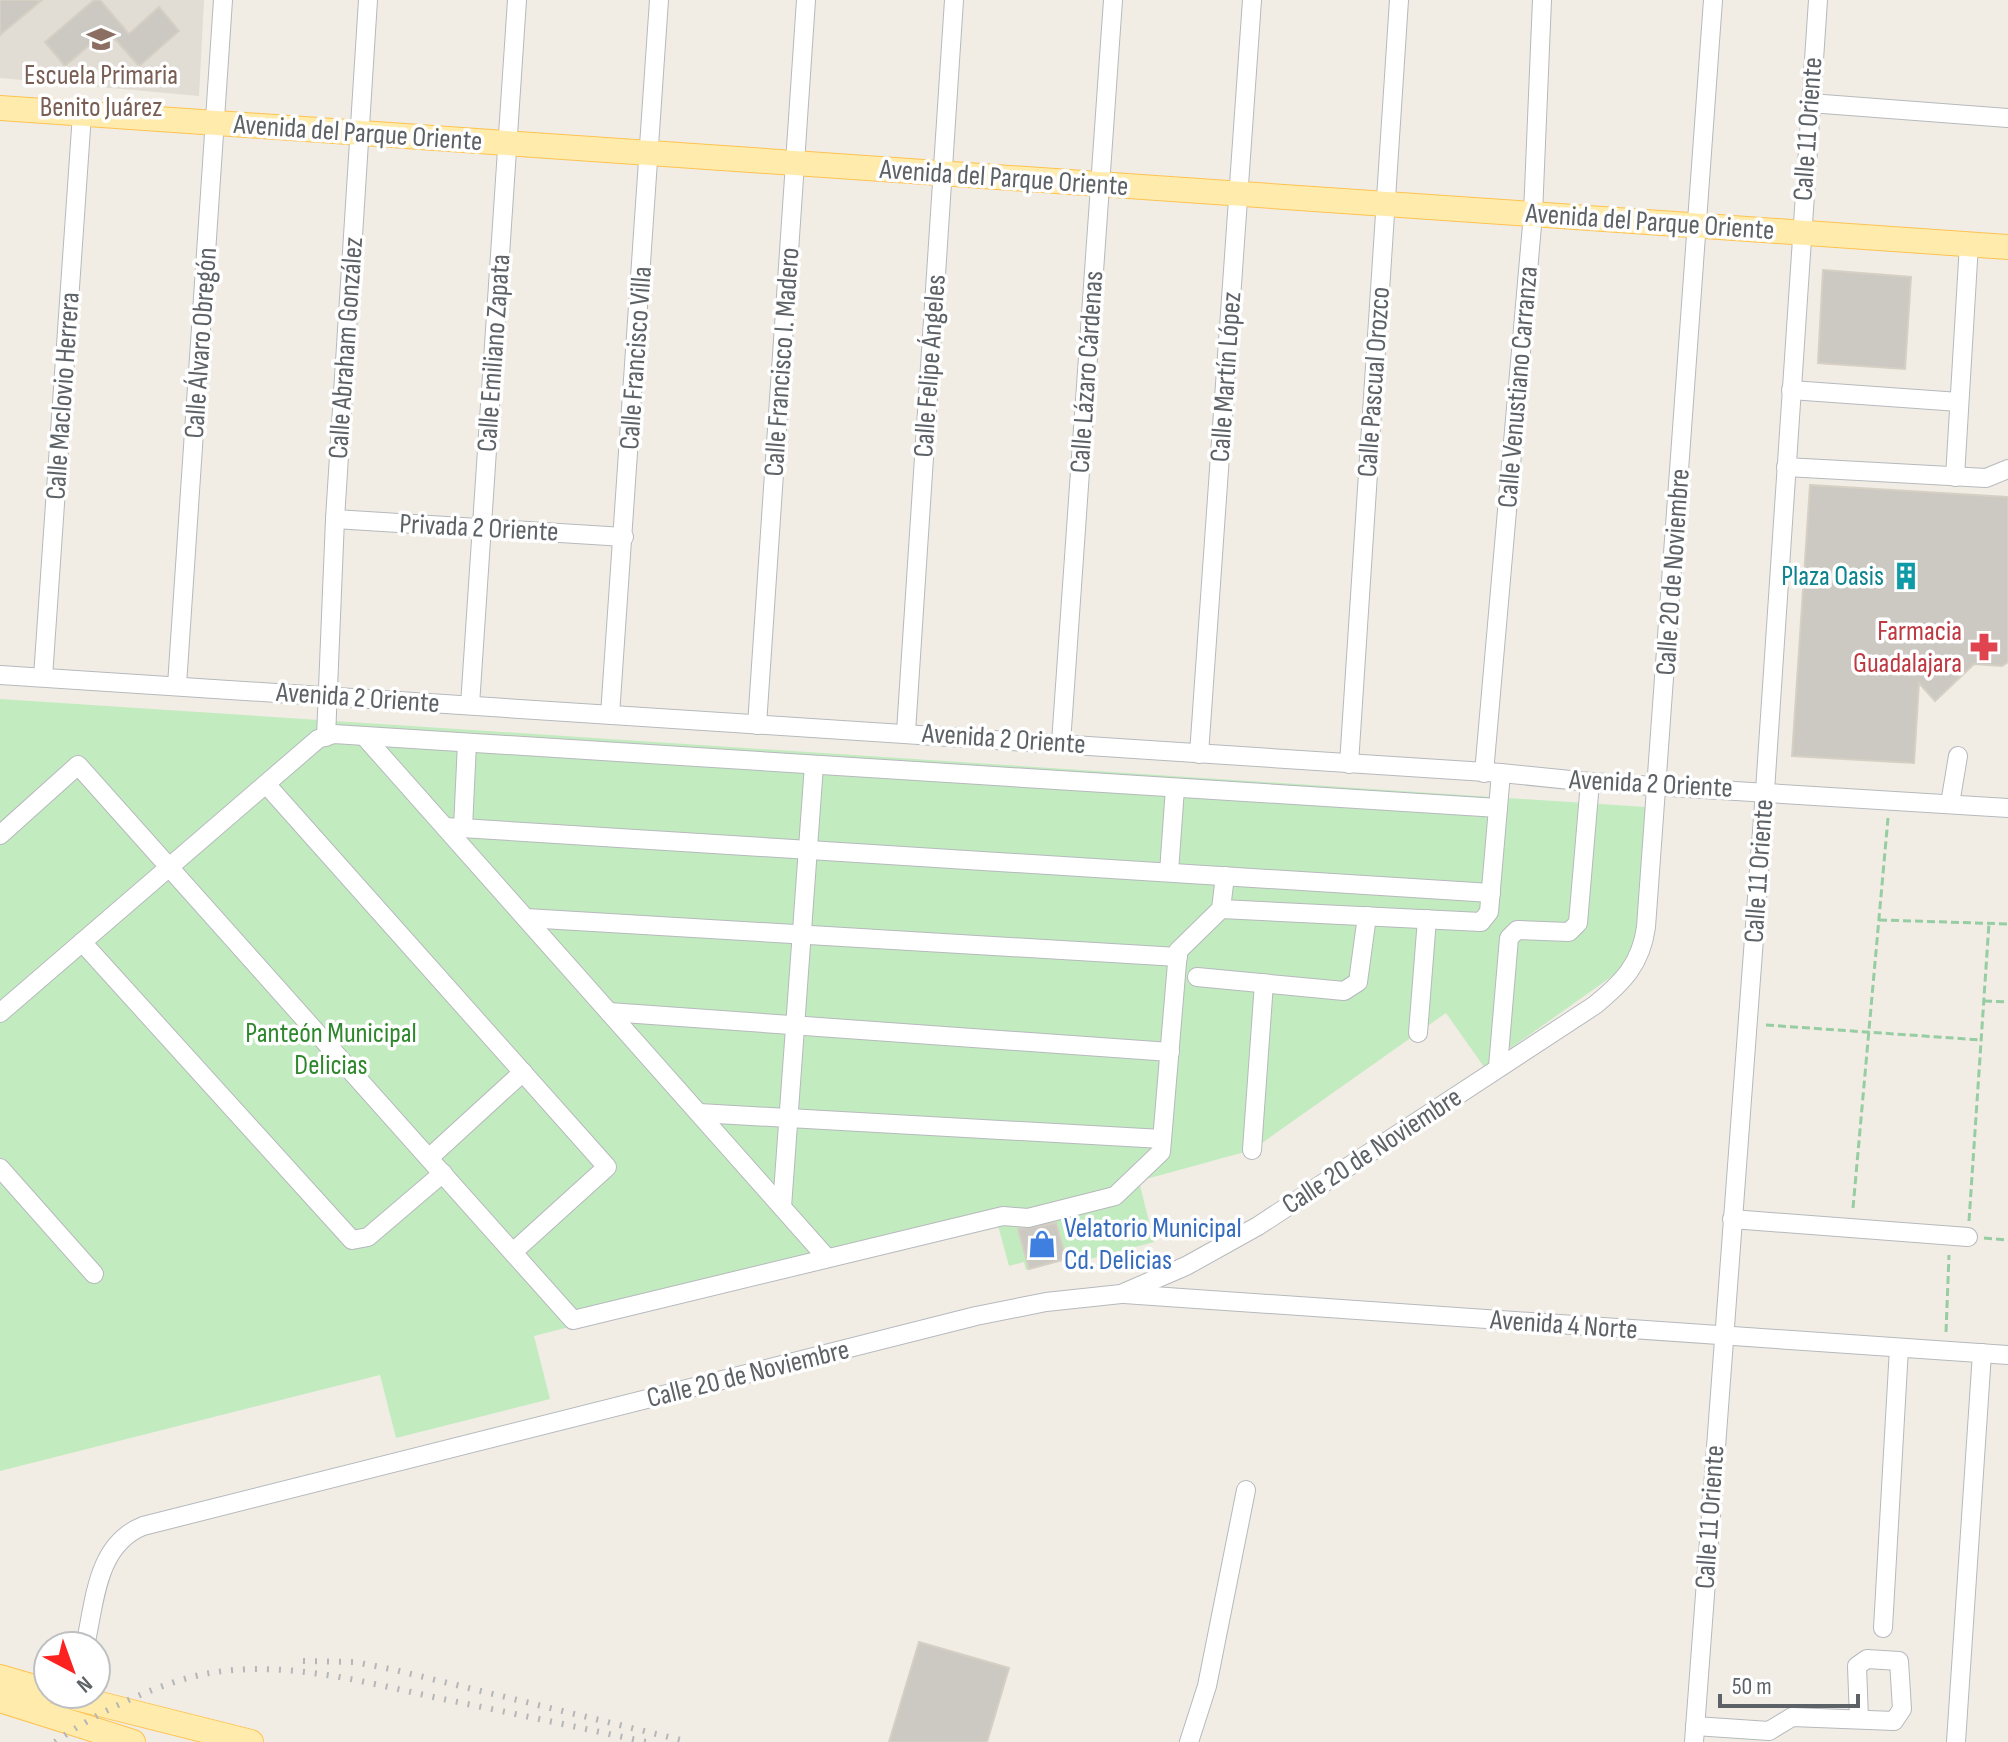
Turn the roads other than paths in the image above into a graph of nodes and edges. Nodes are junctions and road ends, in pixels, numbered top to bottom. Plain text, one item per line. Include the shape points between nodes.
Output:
1 (223, 0) edge
2 (368, 0) edge
3 (517, 0) edge
4 (659, 0) edge
5 (806, 0) edge
6 (954, 0) edge
7 (1113, 0) edge
8 (1252, 0) edge
9 (1399, 0) edge
10 (1542, 0) edge
11 (1713, 0) edge
12 (1818, 0) edge
13 (1810, 103) junction
14 (0, 108) edge
15 (82, 114) junction
16 (2008, 118) edge
17 (216, 124) junction
18 (361, 136) junction
19 (508, 143) junction
20 (649, 153) junction
21 (795, 163) junction
22 (943, 173) junction
23 (1101, 185) junction
24 (1239, 194) junction
25 (1385, 204) junction
26 (1533, 214) junction
27 (1699, 226) junction
28 (1801, 232) junction
29 (1969, 244) junction
30 (2008, 247) edge
31 (1791, 390) junction
32 (1959, 402) junction
33 (1786, 467) junction
34 (2008, 469) edge
35 (1955, 477) junction
36 (335, 519) junction
37 (483, 528) junction
38 (624, 537) junction
39 (0, 675) edge
40 (43, 677) junction
41 (177, 685) junction
42 (327, 696) junction
43 (470, 705) junction
44 (610, 715) junction
45 (757, 725) junction
46 (906, 732) junction
47 (364, 736) junction
48 (326, 737) junction
49 (467, 743) junction
50 (1061, 743) junction
51 (1199, 754) junction
52 (1958, 756) dead end
53 (1349, 764) junction
54 (814, 765) junction
55 (1493, 773) junction
56 (1590, 782) junction
57 (266, 784) junction
58 (1657, 784) junction
59 (1175, 788) junction
60 (1765, 791) junction
61 (1950, 804) junction
62 (1498, 808) junction
63 (2008, 808) edge
64 (454, 827) junction
65 (0, 835) edge
66 (808, 850) junction
67 (169, 867) junction
68 (1169, 872) junction
69 (1225, 876) junction
70 (1491, 893) junction
71 (1221, 909) junction
72 (1367, 916) junction
73 (526, 918) junction
74 (1427, 919) junction
75 (802, 935) junction
76 (82, 942) junction
77 (1178, 957) junction
78 (1197, 977) dead end
79 (1264, 983) junction
80 (609, 1012) junction
81 (0, 1013) edge
82 (795, 1025) junction
83 (1418, 1033) dead end
84 (1170, 1052) junction
85 (1498, 1067) junction
86 (523, 1072) junction
87 (699, 1113) junction
88 (788, 1118) junction
89 (1162, 1139) junction
90 (1252, 1150) dead end
91 (429, 1158) junction
92 (0, 1168) edge
93 (443, 1173) junction
94 (782, 1207) junction
95 (1732, 1219) junction
96 (1959, 1236) road end
97 (513, 1252) junction
98 (827, 1258) junction
99 (94, 1274) dead end
100 (1121, 1294) junction
101 (1722, 1336) junction
102 (1899, 1348) junction
103 (1982, 1353) junction
104 (2008, 1355) edge
105 (1246, 1490) dead end
106 (1883, 1628) dead end
107 (89, 1630) edge
108 (0, 1677) edge
109 (32, 1686) edge
110 (0, 1700) edge
111 (112, 1706) edge
112 (64, 1710) edge
113 (1859, 1719) dead end
114 (60, 1722) junction
115 (1695, 1734) edge
116 (133, 1742) edge
117 (251, 1742) edge
118 (1189, 1742) edge
119 (1956, 1742) edge

1 - 17 street, Calle Álvaro Obregón
2 - 18 street, Calle Abraham González
3 - 19 street, Calle Emiliano Zapata
4 - 20 street, Calle Francisco Villa
5 - 21 street, Calle Francisco I. Madero
6 - 22 street, Calle Felipe Ángeles
7 - 23 street, Calle Lázaro Cárdenas
8 - 24 street, Calle Martín López
9 - 25 street, Calle Pascual Orozco
10 - 26 street, Calle Venustiano Carranza
11 - 27 street, Calle 20 de Noviembre
12 - 13 street, Calle 11 Oriente
13 - 16 street
13 - 28 street, Calle 11 Oriente
14 - 15 main road, Avenida del Parque Oriente
15 - 17 main road, Avenida del Parque Oriente
15 - 40 street, Calle Maclovio Herrera
17 - 18 main road, Avenida del Parque Oriente
17 - 41 street, Calle Álvaro Obregón
18 - 19 main road, Avenida del Parque Oriente
18 - 36 street, Calle Abraham González
19 - 20 main road, Avenida del Parque Oriente
19 - 37 street, Calle Emiliano Zapata
20 - 21 main road, Avenida del Parque Oriente
20 - 38 street, Calle Francisco Villa
21 - 22 main road, Avenida del Parque Oriente
21 - 45 street, Calle Francisco I. Madero
22 - 23 main road, Avenida del Parque Oriente
22 - 46 street, Calle Felipe Ángeles
23 - 24 main road, Avenida del Parque Oriente
23 - 50 street, Calle Lázaro Cárdenas
24 - 25 main road, Avenida del Parque Oriente
24 - 51 street, Calle Martín López
25 - 26 main road, Avenida del Parque Oriente
25 - 53 street, Calle Pascual Orozco
26 - 27 main road, Avenida del Parque Oriente
26 - 55 street, Calle Venustiano Carranza
27 - 28 main road, Avenida del Parque Oriente
27 - 58 street, Calle 20 de Noviembre
28 - 29 main road, Avenida del Parque Oriente
28 - 31 street, Calle 11 Oriente
29 - 30 main road, Avenida del Parque Oriente
29 - 32 street
31 - 32 street
31 - 33 street, Calle 11 Oriente
32 - 35 street
33 - 35 street
33 - 60 street, Calle 11 Oriente
34 - 35 street via 1986,478
36 - 37 street, Privada 2 Oriente
36 - 42 street, Calle Abraham González
37 - 38 street, Privada 2 Oriente
37 - 43 street, Calle Emiliano Zapata
38 - 44 street, Calle Francisco Villa
39 - 40 street, Avenida 2 Oriente
40 - 41 street, Avenida 2 Oriente
41 - 42 street, Avenida 2 Oriente
42 - 43 street, Avenida 2 Oriente
42 - 48 street, Calle Abraham González
43 - 44 street, Avenida 2 Oriente
44 - 45 street, Avenida 2 Oriente
45 - 46 street, Avenida 2 Oriente
46 - 50 street, Avenida 2 Oriente
47 - 48 street
47 - 49 street
47 - 64 street
48 - 57 street
49 - 54 street
49 - 64 street
50 - 51 street, Avenida 2 Oriente
51 - 53 street, Avenida 2 Oriente
52 - 61 street
53 - 55 street, Avenida 2 Oriente
54 - 59 street
54 - 66 street
55 - 56 street, Avenida 2 Oriente
55 - 62 street, Calle Venustiano Carranza
56 - 58 street, Avenida 2 Oriente
56 - 85 street via 1578,923 1569,932 1517,930 1509,938
57 - 67 street
57 - 86 street
58 - 60 street, Avenida 2 Oriente
58 - 85 street, Calle 20 de Noviembre via 1639,959 1595,1005
59 - 62 street
59 - 68 street
60 - 61 street, Avenida 2 Oriente
60 - 95 street, Calle 11 Oriente
61 - 63 street, Avenida 2 Oriente
62 - 70 street, Calle Venustiano Carranza
64 - 66 street
64 - 73 street
65 - 67 street via 78,765
66 - 68 street
66 - 75 street
67 - 76 street
67 - 91 street
68 - 69 street
69 - 70 street
69 - 71 street
70 - 74 street via 1489,912 1481,922
71 - 72 street
71 - 77 street via 1178,951
72 - 74 street
72 - 79 street via 1358,982 1352,988
73 - 75 street
73 - 80 street
74 - 83 street
75 - 77 street
75 - 82 street
76 - 81 street
76 - 93 street via 352,1240 368,1237
77 - 84 street
78 - 79 street
79 - 90 street
80 - 82 street
80 - 87 street
82 - 84 street
82 - 88 street
84 - 89 street
85 - 100 street, Calle 20 de Noviembre via 1246,1233
86 - 91 street
86 - 97 street via 607,1167
87 - 88 street
87 - 94 street
88 - 89 street
88 - 94 street
89 - 98 street via 1161,1152 1115,1196 1028,1218 1003,1216
91 - 93 street
92 - 99 street
93 - 97 street
94 - 98 street
95 - 96 street
95 - 101 street, Calle 11 Oriente
97 - 98 street via 573,1320
100 - 101 street, Avenida 4 Norte
100 - 107 street, Calle 20 de Noviembre via 976,1316 143,1526 119,1538 109,1554
101 - 102 street, Avenida 4 Norte
101 - 115 street, Calle 11 Oriente
102 - 103 street, Avenida 4 Norte
102 - 106 street
103 - 104 street, Avenida 4 Norte
103 - 119 street
105 - 118 street via 1207,1686
108 - 109 main road
110 - 114 main road
111 - 117 main road
112 - 114 street
113 - 115 street via 1792,1717 1769,1731
114 - 116 main road

